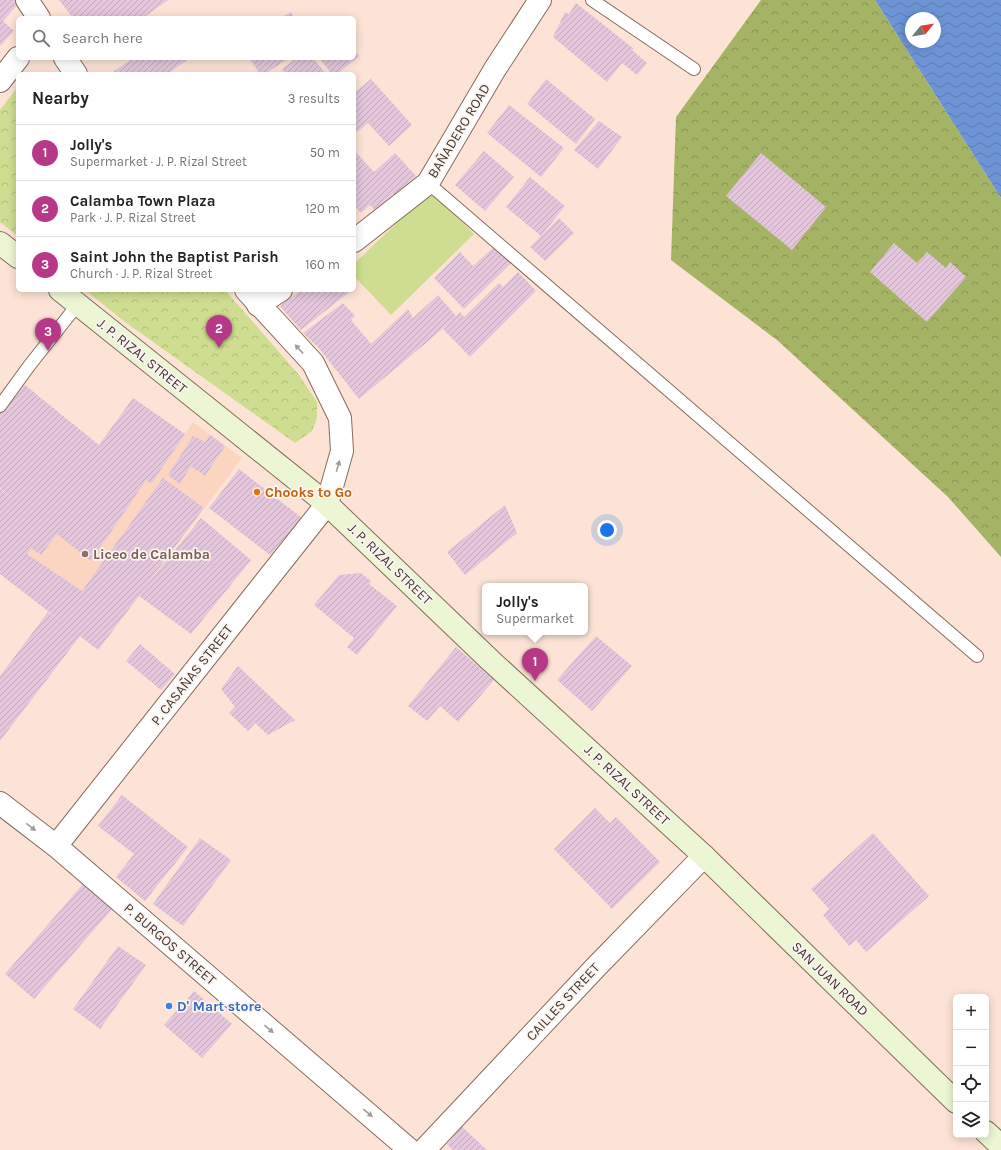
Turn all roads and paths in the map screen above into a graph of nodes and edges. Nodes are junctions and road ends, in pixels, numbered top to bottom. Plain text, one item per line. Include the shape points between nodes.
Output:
1 (27, 0) edge
2 (540, 0) edge
3 (592, 0) edge
4 (38, 16) edge
5 (16, 60) edge
6 (66, 60) edge
7 (694, 69) dead end
8 (75, 72) edge
9 (0, 81) edge
10 (428, 183) junction
11 (356, 239) edge
12 (0, 243) edge
13 (16, 255) edge
14 (63, 292) edge
15 (273, 292) edge
16 (252, 297) edge
17 (78, 304) junction
18 (0, 406) edge
19 (327, 504) junction
20 (977, 656) dead end
21 (0, 803) edge
22 (56, 846) junction
23 (704, 856) junction
24 (953, 1099) edge
25 (989, 1135) edge
26 (1001, 1146) edge
27 (410, 1150) edge
28 (424, 1150) edge

1 - 4 street
2 - 10 street, BAÑADERO ROAD via 495,69
3 - 7 lane
5 - 9 street
6 - 8 street
10 - 11 street, BAÑADERO ROAD
10 - 20 lane
12 - 13 main road
14 - 17 main road, J. P. RIZAL STREET
15 - 16 street
19 -> 16 street via 342,451 340,418 313,363
17 - 18 lane
17 - 19 main road, J. P. RIZAL STREET
19 - 22 street, P. CASAÑAS STREET
19 - 23 main road, J. P. RIZAL STREET via 491,661
21 -> 22 street, P. BURGOS STREET
22 -> 27 street, P. BURGOS STREET
23 - 24 main road, SAN JUAN ROAD
23 - 28 street, CAILLES STREET
25 - 26 main road

